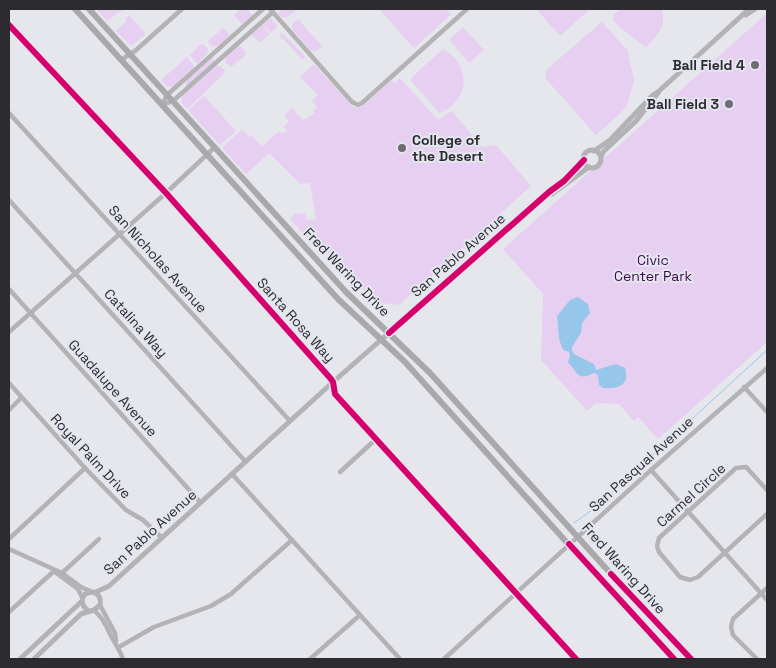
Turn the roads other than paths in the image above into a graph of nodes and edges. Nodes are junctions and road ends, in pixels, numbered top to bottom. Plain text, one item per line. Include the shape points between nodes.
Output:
1 (75, 9) edge
2 (89, 9) edge
3 (182, 9) edge
4 (263, 9) edge
5 (467, 9) edge
6 (749, 9) edge
7 (755, 9) edge
8 (271, 10) edge
9 (743, 16) junction
10 (9, 25) edge
11 (130, 54) junction
12 (121, 60) junction
13 (658, 92) junction
14 (167, 95) junction
15 (173, 101) junction
16 (162, 105) junction
17 (9, 113) edge
18 (215, 147) junction
19 (594, 151) junction
20 (207, 154) junction
21 (601, 157) junction
22 (584, 160) junction
23 (589, 167) junction
24 (166, 193) junction
25 (544, 197) junction
26 (9, 200) edge
27 (120, 234) junction
28 (76, 274) junction
29 (9, 289) edge
30 (30, 313) junction
31 (9, 332) edge
32 (389, 332) junction
33 (381, 340) junction
34 (767, 368) edge
35 (333, 382) junction
36 (9, 383) edge
37 (744, 387) junction
38 (22, 398) junction
39 (9, 410) edge
40 (767, 412) edge
41 (290, 421) junction
42 (376, 439) junction
43 (245, 462) junction
44 (85, 468) junction
45 (651, 470) junction
46 (340, 472) dead end
47 (232, 474) junction
48 (767, 490) edge
49 (200, 502) junction
50 (688, 511) junction
51 (767, 514) edge
52 (578, 536) junction
53 (161, 537) junction
54 (9, 538) edge
55 (99, 539) dead end
56 (292, 540) junction
57 (569, 544) junction
58 (9, 548) edge
59 (725, 553) junction
60 (54, 571) junction
61 (62, 573) junction
62 (109, 586) junction
63 (767, 588) edge
64 (94, 592) junction
65 (761, 593) junction
66 (516, 594) junction
67 (82, 599) junction
68 (100, 599) junction
69 (767, 600) edge
70 (100, 605) junction
71 (92, 610) junction
72 (9, 612) edge
73 (360, 615) junction
74 (117, 645) junction
75 (22, 659) edge
76 (34, 659) edge
77 (123, 659) edge
78 (310, 659) edge
79 (400, 659) edge
80 (444, 659) edge
81 (576, 659) edge
82 (674, 659) edge
83 (691, 659) edge
84 (757, 659) edge

1 - 12 main road, Fred Waring Drive
2 - 11 main road, Fred Waring Drive
3 - 11 street
4 - 14 street
5 - 8 street via 358,105
6 - 9 street
7 - 9 street
8 - 15 street
9 - 13 street
10 - 24 street, Santa Rosa Way
11 - 12 street
11 - 14 main road, Fred Waring Drive
12 - 16 main road, Fred Waring Drive
13 - 19 street via 610,140
13 - 21 street via 636,122
14 - 15 main road, Fred Waring Drive
14 - 16 street
15 - 16 street
15 - 18 main road, Fred Waring Drive
16 - 20 main road, Fred Waring Drive
17 - 27 street, San Nicholas Avenue
18 - 20 street
18 - 32 main road, Fred Waring Drive via 346,292
19 - 21 street
19 - 22 street via 586,153
20 - 24 street
20 - 33 main road, Fred Waring Drive via 338,299
21 - 23 street via 597,167
22 - 23 street
22 - 25 street, San Pablo Avenue
23 - 25 street, San Pablo Avenue
24 - 27 street
24 - 35 street, Santa Rosa Way
25 - 32 street, San Pablo Avenue
26 - 28 street, Catalina Way
27 - 28 street
27 - 41 street, San Nicholas Avenue
28 - 30 street
28 - 43 street, Catalina Way
29 - 30 street, Guadalupe Avenue
30 - 31 street
30 - 49 street, Guadalupe Avenue
32 - 33 street, San Pablo Avenue
32 - 52 main road, Fred Waring Drive
33 - 35 street, San Pablo Avenue
33 - 57 main road, Fred Waring Drive via 411,368
34 - 37 street, San Pasqual Avenue
35 - 41 street, San Pablo Avenue
35 - 42 street, Santa Rosa Way via 335,394
36 - 38 street, Royal Palm Drive
37 - 40 street
37 - 45 street, San Pasqual Avenue
38 - 39 street
38 - 44 street, Royal Palm Drive
41 - 43 street, San Pablo Avenue
42 - 46 street
42 - 66 street, Santa Rosa Way
43 - 47 street, San Pablo Avenue
44 - 53 street, Royal Palm Drive via 126,510
44 - 54 street
45 - 50 street
45 - 52 street, San Pasqual Avenue
47 - 49 street, San Pablo Avenue
47 - 56 street
48 - 50 street, Carmel Circle via 746,467 736,468
49 - 53 street, San Pablo Avenue
50 - 59 street
50 - 59 street, Carmel Circle via 659,538 657,546 680,577 690,580 698,577
51 - 59 street, Carmel Circle
52 - 57 street, San Pasqual Avenue
52 - 83 main road, Fred Waring Drive
53 - 62 street, San Pablo Avenue
55 - 61 street
56 - 73 street
56 - 74 street via 231,594 211,606
57 - 66 street, San Pasqual Avenue
57 - 82 main road, Fred Waring Drive
58 - 60 street
59 - 65 street
60 - 61 street
60 - 67 street via 78,589
60 - 72 street
61 - 64 street
62 - 64 street, San Pablo Avenue
62 - 68 street, San Pablo Avenue
63 - 65 street
64 - 67 street, San Pablo Avenue via 85,594
64 - 68 street
65 - 69 street
65 - 84 street via 733,619 731,627 733,635
66 - 80 street, San Pasqual Avenue
66 - 81 street, Santa Rosa Way
67 - 71 street via 83,606
67 - 75 street, San Pablo Avenue
68 - 70 street
70 - 71 street
70 - 74 street via 115,633
71 - 74 street via 105,622
71 - 76 street via 81,614
73 - 78 street
73 - 79 street
74 - 77 street

